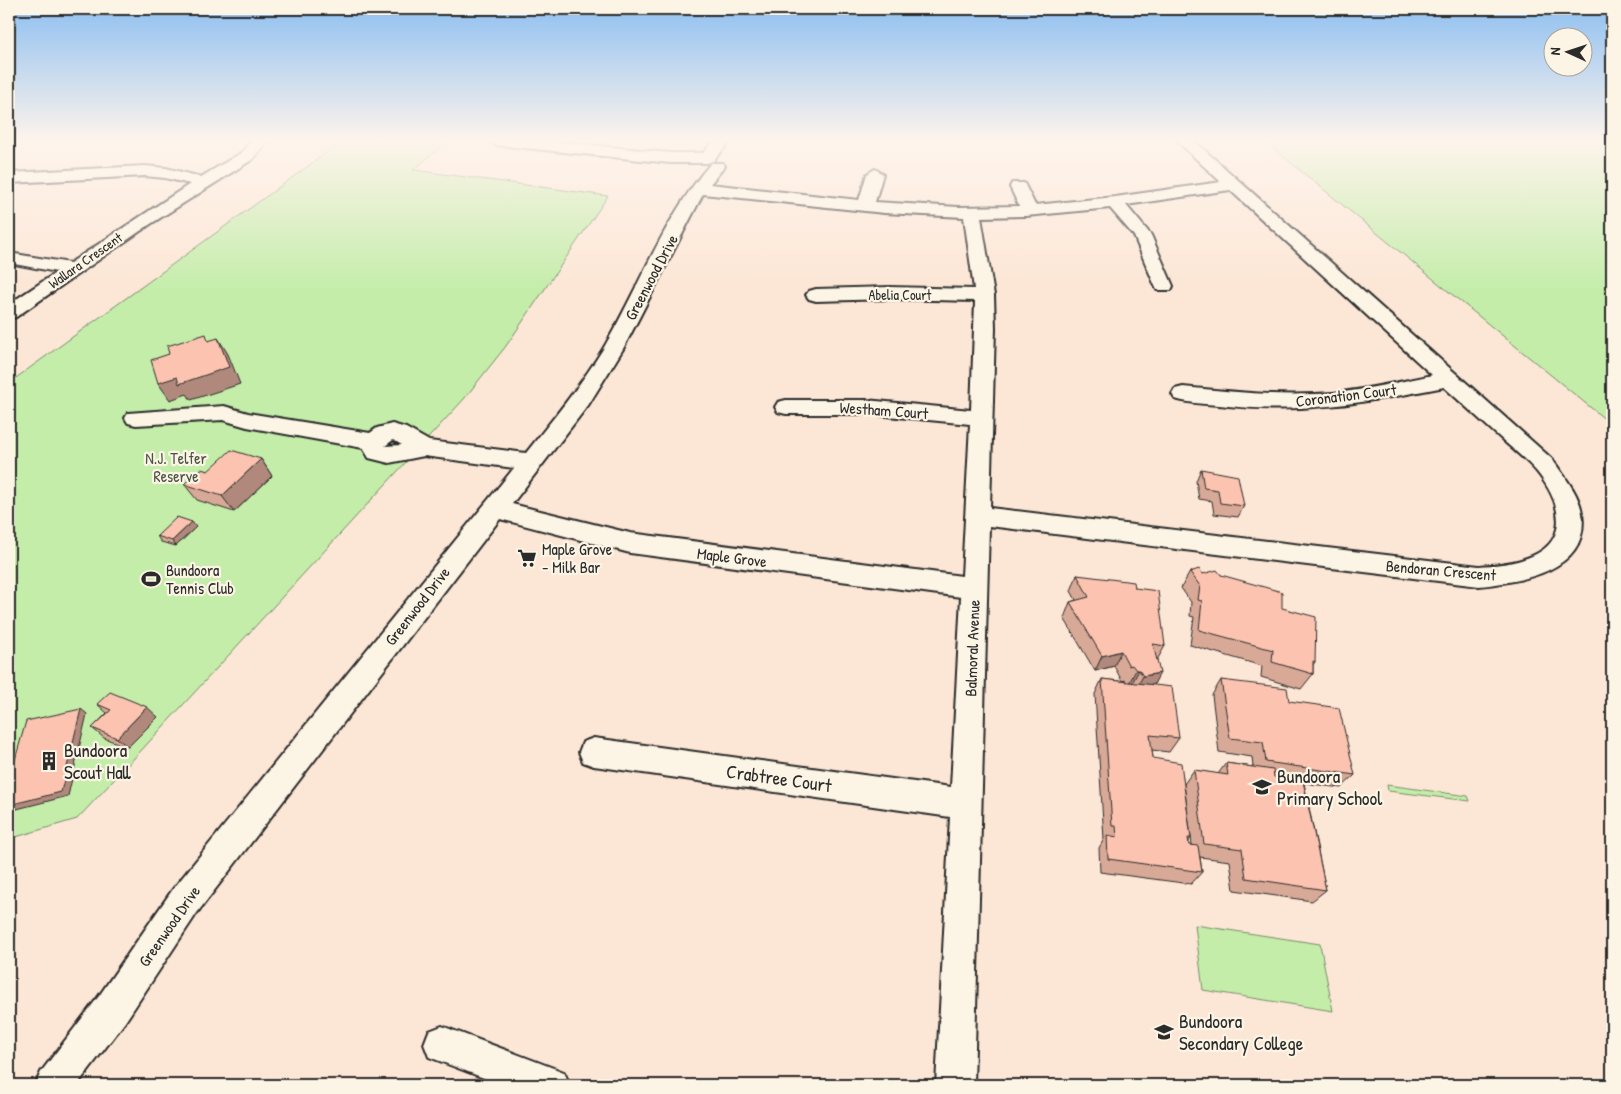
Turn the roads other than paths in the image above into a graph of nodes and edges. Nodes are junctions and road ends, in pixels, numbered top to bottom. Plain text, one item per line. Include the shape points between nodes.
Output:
1 (191, 191) edge
2 (696, 191) edge
3 (728, 191) edge
4 (870, 191) edge
5 (1020, 191) edge
6 (1191, 191) edge
7 (1240, 191) edge
8 (1114, 202) junction
9 (866, 205) junction
10 (1028, 210) junction
11 (972, 212) junction
12 (9, 258) edge
13 (73, 269) junction
14 (1164, 286) dead end
15 (816, 295) dead end
16 (984, 295) junction
17 (9, 313) edge
18 (1449, 379) junction
19 (1183, 394) dead end
20 (786, 407) dead end
21 (136, 418) dead end
22 (982, 418) junction
23 (532, 462) junction
24 (494, 508) junction
25 (978, 516) junction
26 (974, 588) junction
27 (594, 752) dead end
28 (965, 804) junction
29 (112, 1009) junction
30 (442, 1044) dead end
31 (54, 1085) edge
32 (74, 1085) edge
33 (551, 1085) edge
34 (955, 1085) edge

1 - 13 street, Wallara Crescent
2 - 23 street, Greenwood Drive via 603,366
3 - 9 street
4 - 9 street
5 - 10 street
6 - 8 street
7 - 18 street, Bendoran Crescent
8 - 10 street
8 - 14 street via 1142,235
9 - 11 street
10 - 11 street
11 - 16 street, Balmoral Avenue
12 - 13 street
13 - 17 street, Wallara Crescent
15 - 16 street, Abelia Court
16 - 22 street, Balmoral Avenue via 986,328
18 - 19 street, Coronation Court via 1358,397 1318,401 1272,402
18 - 25 street, Bendoran Crescent via 1536,457 1563,494 1570,517 1567,540 1561,550 1538,567 1508,575 1465,575
20 - 22 street, Westham Court via 866,407
21 - 23 street via 224,414 374,442 377,452 385,455 424,448
22 - 25 street, Balmoral Avenue
23 - 24 street, Greenwood Drive
24 - 26 street, Maple Grove via 630,543
24 - 29 street, Greenwood Drive via 185,901
25 - 26 street, Balmoral Avenue
26 - 28 street, Balmoral Avenue
27 - 28 street, Crabtree Court
28 - 34 street, Balmoral Avenue
29 - 31 street, Greenwood Drive
29 - 32 street, Greenwood Drive
30 - 33 street

